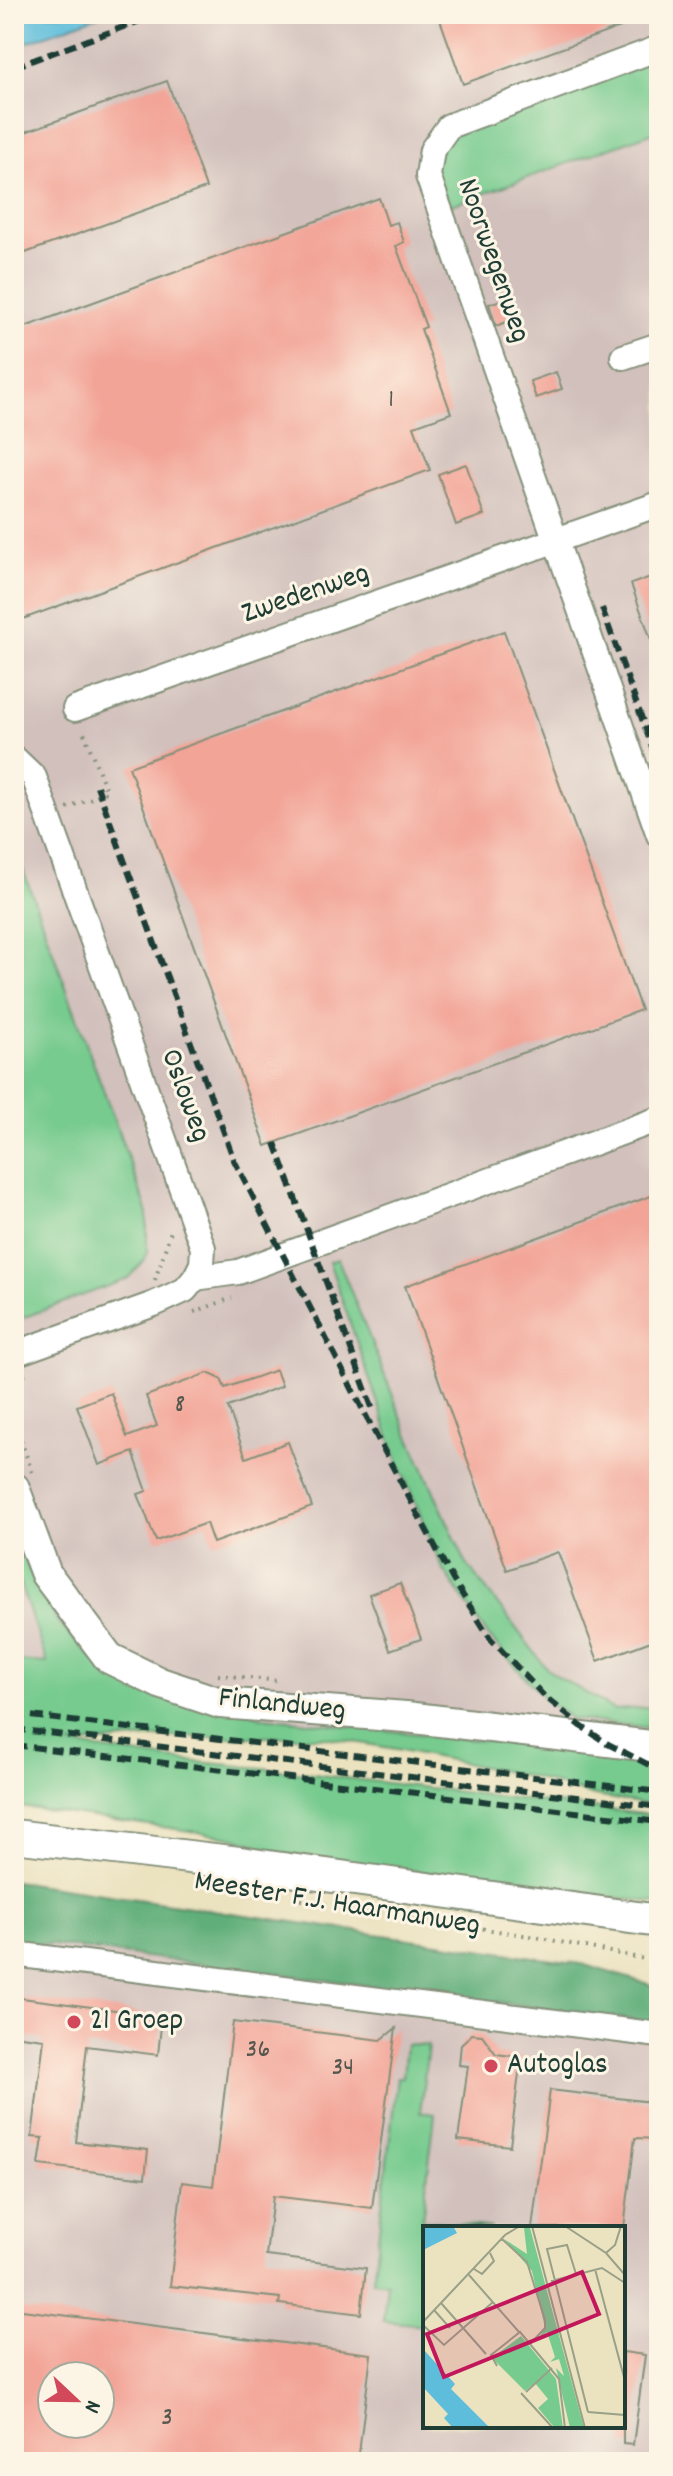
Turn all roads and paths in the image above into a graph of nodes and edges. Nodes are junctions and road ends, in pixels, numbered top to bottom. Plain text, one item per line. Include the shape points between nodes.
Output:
1 (659, 48) edge
2 (659, 345) edge
3 (623, 357) dead end
4 (659, 504) edge
5 (557, 540) junction
6 (75, 709) joint
7 (14, 758) edge
8 (14, 803) edge
9 (36, 816) junction
10 (659, 835) edge
11 (659, 1119) edge
12 (168, 1215) dead end
13 (195, 1278) junction
14 (154, 1304) junction
15 (14, 1354) edge
16 (14, 1417) edge
17 (21, 1440) junction
18 (14, 1442) edge
19 (23, 1480) edge
20 (216, 1674) dead end
21 (290, 1682) dead end
22 (659, 1747) edge
23 (14, 1836) edge
24 (290, 1898) dead end
25 (659, 1921) edge
26 (14, 1954) edge
27 (659, 1962) edge
28 (659, 2035) edge

1 - 5 street, Noorwegenweg via 449,126 432,150 428,176
2 - 3 street
4 - 5 street, Zwedenweg
5 - 6 street, Zwedenweg
5 - 10 street
6 - 9 path via 107,792
7 - 9 street, Osloweg via 34,777
8 - 9 path
9 - 13 street, Osloweg via 199,1232 203,1256
11 - 13 street via 238,1272
12 - 14 path via 173,1230 150,1291
13 - 14 street via 185,1290
14 - 15 street
16 - 17 path
17 - 18 path
17 - 19 path
19 - 22 street, Finlandweg via 46,1574 109,1658 160,1683 220,1703 406,1717
20 - 21 path
23 - 25 main road, Meester F.J. Haarmanweg
24 - 27 path, Meester F.J. Haarmanweg
26 - 28 street

